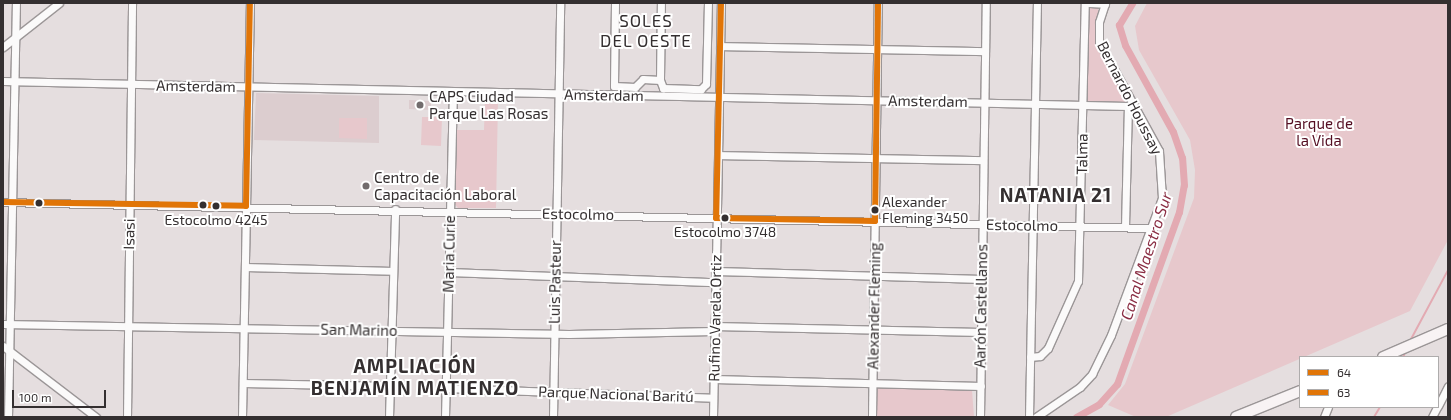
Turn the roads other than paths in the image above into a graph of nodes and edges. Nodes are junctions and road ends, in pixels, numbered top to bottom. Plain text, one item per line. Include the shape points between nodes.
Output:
1 (16, 3) edge
2 (59, 3) edge
3 (132, 3) edge
4 (250, 3) edge
5 (560, 3) edge
6 (615, 3) edge
7 (661, 3) edge
8 (708, 3) edge
9 (721, 3) edge
10 (878, 3) edge
11 (986, 3) edge
12 (1037, 3) edge
13 (1085, 3) edge
14 (1088, 3) edge
15 (1105, 4) edge
16 (15, 38) junction
17 (720, 46) junction
18 (3, 48) edge
19 (878, 49) junction
20 (985, 51) junction
21 (660, 80) junction
22 (3, 81) edge
23 (14, 81) junction
24 (131, 84) junction
25 (248, 87) junction
26 (453, 92) junction
27 (558, 94) junction
28 (719, 97) junction
29 (877, 100) junction
30 (984, 103) junction
31 (1035, 104) junction
32 (1130, 104) junction
33 (1083, 105) junction
34 (718, 155) junction
35 (876, 158) junction
36 (983, 160) junction
37 (3, 202) edge
38 (13, 202) junction
39 (130, 204) junction
40 (246, 206) junction
41 (395, 210) junction
42 (450, 211) junction
43 (556, 213) junction
44 (716, 218) junction
45 (875, 221) junction
46 (982, 224) junction
47 (1033, 225) junction
48 (1080, 226) junction
49 (1125, 227) junction
50 (1153, 228) junction
51 (245, 267) junction
52 (393, 270) junction
53 (716, 271) junction
54 (449, 272) junction
55 (555, 274) junction
56 (874, 276) junction
57 (982, 279) junction
58 (715, 282) junction
59 (7, 325) edge
60 (128, 326) junction
61 (244, 328) junction
62 (714, 328) junction
63 (874, 329) junction
64 (1448, 329) edge
65 (391, 330) junction
66 (447, 332) junction
67 (981, 332) junction
68 (554, 334) junction
69 (1448, 335) edge
70 (3, 346) edge
71 (10, 351) junction
72 (1395, 355) edge
73 (1030, 357) junction
74 (714, 379) junction
75 (873, 382) junction
76 (242, 383) junction
77 (390, 386) junction
78 (981, 386) junction
79 (1448, 386) edge
80 (446, 388) junction
81 (1299, 391) edge
82 (554, 392) junction
83 (1299, 397) edge
84 (713, 398) junction
85 (1439, 404) edge
86 (1437, 408) edge
87 (8, 417) edge
88 (96, 417) edge
89 (127, 417) edge
90 (242, 417) edge
91 (389, 417) edge
92 (445, 417) edge
93 (553, 417) edge
94 (713, 417) edge
95 (872, 417) edge
96 (980, 417) edge
97 (1029, 417) edge
98 (1036, 417) edge
99 (1236, 417) edge
100 (1249, 417) edge
101 (1432, 417) edge

1 - 16 street
2 - 16 street
3 - 24 street, Isasi
4 - 25 street
5 - 27 street, Luis Pasteur
6 - 21 street via 614,86 635,87 643,79
7 - 21 street
8 - 21 street via 705,87 663,88
9 - 17 street, Rufino Varela Ortiz
10 - 19 street, Alexander Fleming
11 - 20 street, Aarón Castellanos
12 - 31 street
13 - 33 street, Talma
14 - 15 street
15 - 32 street, Bernardo Houssay via 1099,22 1099,42
16 - 18 street
16 - 23 street
17 - 19 street
17 - 28 street, Rufino Varela Ortiz
19 - 20 street
19 - 29 street, Alexander Fleming
20 - 30 street, Aarón Castellanos
22 - 23 street, Amsterdam
23 - 24 street, Amsterdam
23 - 38 street
24 - 25 street, Amsterdam
24 - 39 street, Isasi
25 - 26 street, Amsterdam
25 - 40 street
26 - 27 street, Amsterdam
26 - 42 street, Maria Curie
27 - 28 street, Amsterdam
27 - 43 street, Luis Pasteur
28 - 29 street, Amsterdam
28 - 34 street, Rufino Varela Ortiz
29 - 30 street, Amsterdam
29 - 35 street, Alexander Fleming
30 - 31 street, Amsterdam
30 - 36 street, Aarón Castellanos
31 - 33 street, Amsterdam
31 - 47 street
32 - 33 street, Amsterdam
32 - 49 street
32 - 50 street, Bernardo Houssay via 1160,158 1162,198
33 - 48 street, Talma
34 - 35 street
34 - 44 street, Rufino Varela Ortiz
35 - 36 street
35 - 45 street, Alexander Fleming
36 - 46 street, Aarón Castellanos
37 - 38 street, Estocolmo
38 - 39 street, Estocolmo
38 - 59 street
39 - 40 street, Estocolmo
39 - 60 street, Isasi
40 - 41 street, Estocolmo
40 - 51 street
41 - 42 street, Estocolmo
41 - 52 street
42 - 43 street, Estocolmo
42 - 54 street, Maria Curie
43 - 44 street, Estocolmo
43 - 55 street, Luis Pasteur
44 - 45 street, Estocolmo
44 - 53 street, Rufino Varela Ortiz
45 - 46 street, Estocolmo
45 - 56 street, Alexander Fleming
46 - 47 street, Estocolmo
46 - 57 street, Aarón Castellanos
47 - 48 street, Estocolmo
47 - 73 street
48 - 49 street, Estocolmo
48 - 73 street, Talma via 1077,286 1048,348 1040,356
49 - 50 street, Estocolmo
50 - 98 street, Bernardo Houssay via 1111,335 1088,379
51 - 52 street
51 - 61 street
52 - 65 street
53 - 56 street
53 - 58 street, Rufino Varela Ortiz
54 - 55 street
54 - 66 street, Maria Curie
55 - 58 street
55 - 68 street, Luis Pasteur
56 - 57 street
56 - 63 street, Alexander Fleming
57 - 67 street, Aarón Castellanos
58 - 62 street, Rufino Varela Ortiz
59 - 60 street, San Marino
59 - 71 street
60 - 61 street, San Marino
60 - 89 street, Isasi
61 - 65 street, San Marino
61 - 76 street
62 - 63 street, San Marino
62 - 68 street, San Marino
62 - 74 street, Rufino Varela Ortiz
63 - 67 street, San Marino
63 - 75 street, Alexander Fleming
64 - 72 main road
65 - 66 street, San Marino
65 - 77 street
66 - 68 street, San Marino
66 - 80 street, Maria Curie
67 - 78 street, Aarón Castellanos
68 - 82 street, Luis Pasteur
69 - 72 main road
70 - 71 street
71 - 87 street
71 - 88 street
73 - 97 street
74 - 75 street, Parque Nacional Baritú
74 - 84 street, Rufino Varela Ortiz
75 - 78 street, Parque Nacional Baritú
75 - 95 street, Alexander Fleming
76 - 77 street
76 - 90 street
77 - 91 street
78 - 96 street, Aarón Castellanos
79 - 85 street
80 - 82 street, Parque Nacional Baritú
80 - 92 street, Maria Curie
81 - 99 main road
82 - 84 street, Parque Nacional Baritú
82 - 93 street, Luis Pasteur
83 - 100 main road
84 - 94 street, Rufino Varela Ortiz
86 - 101 street

